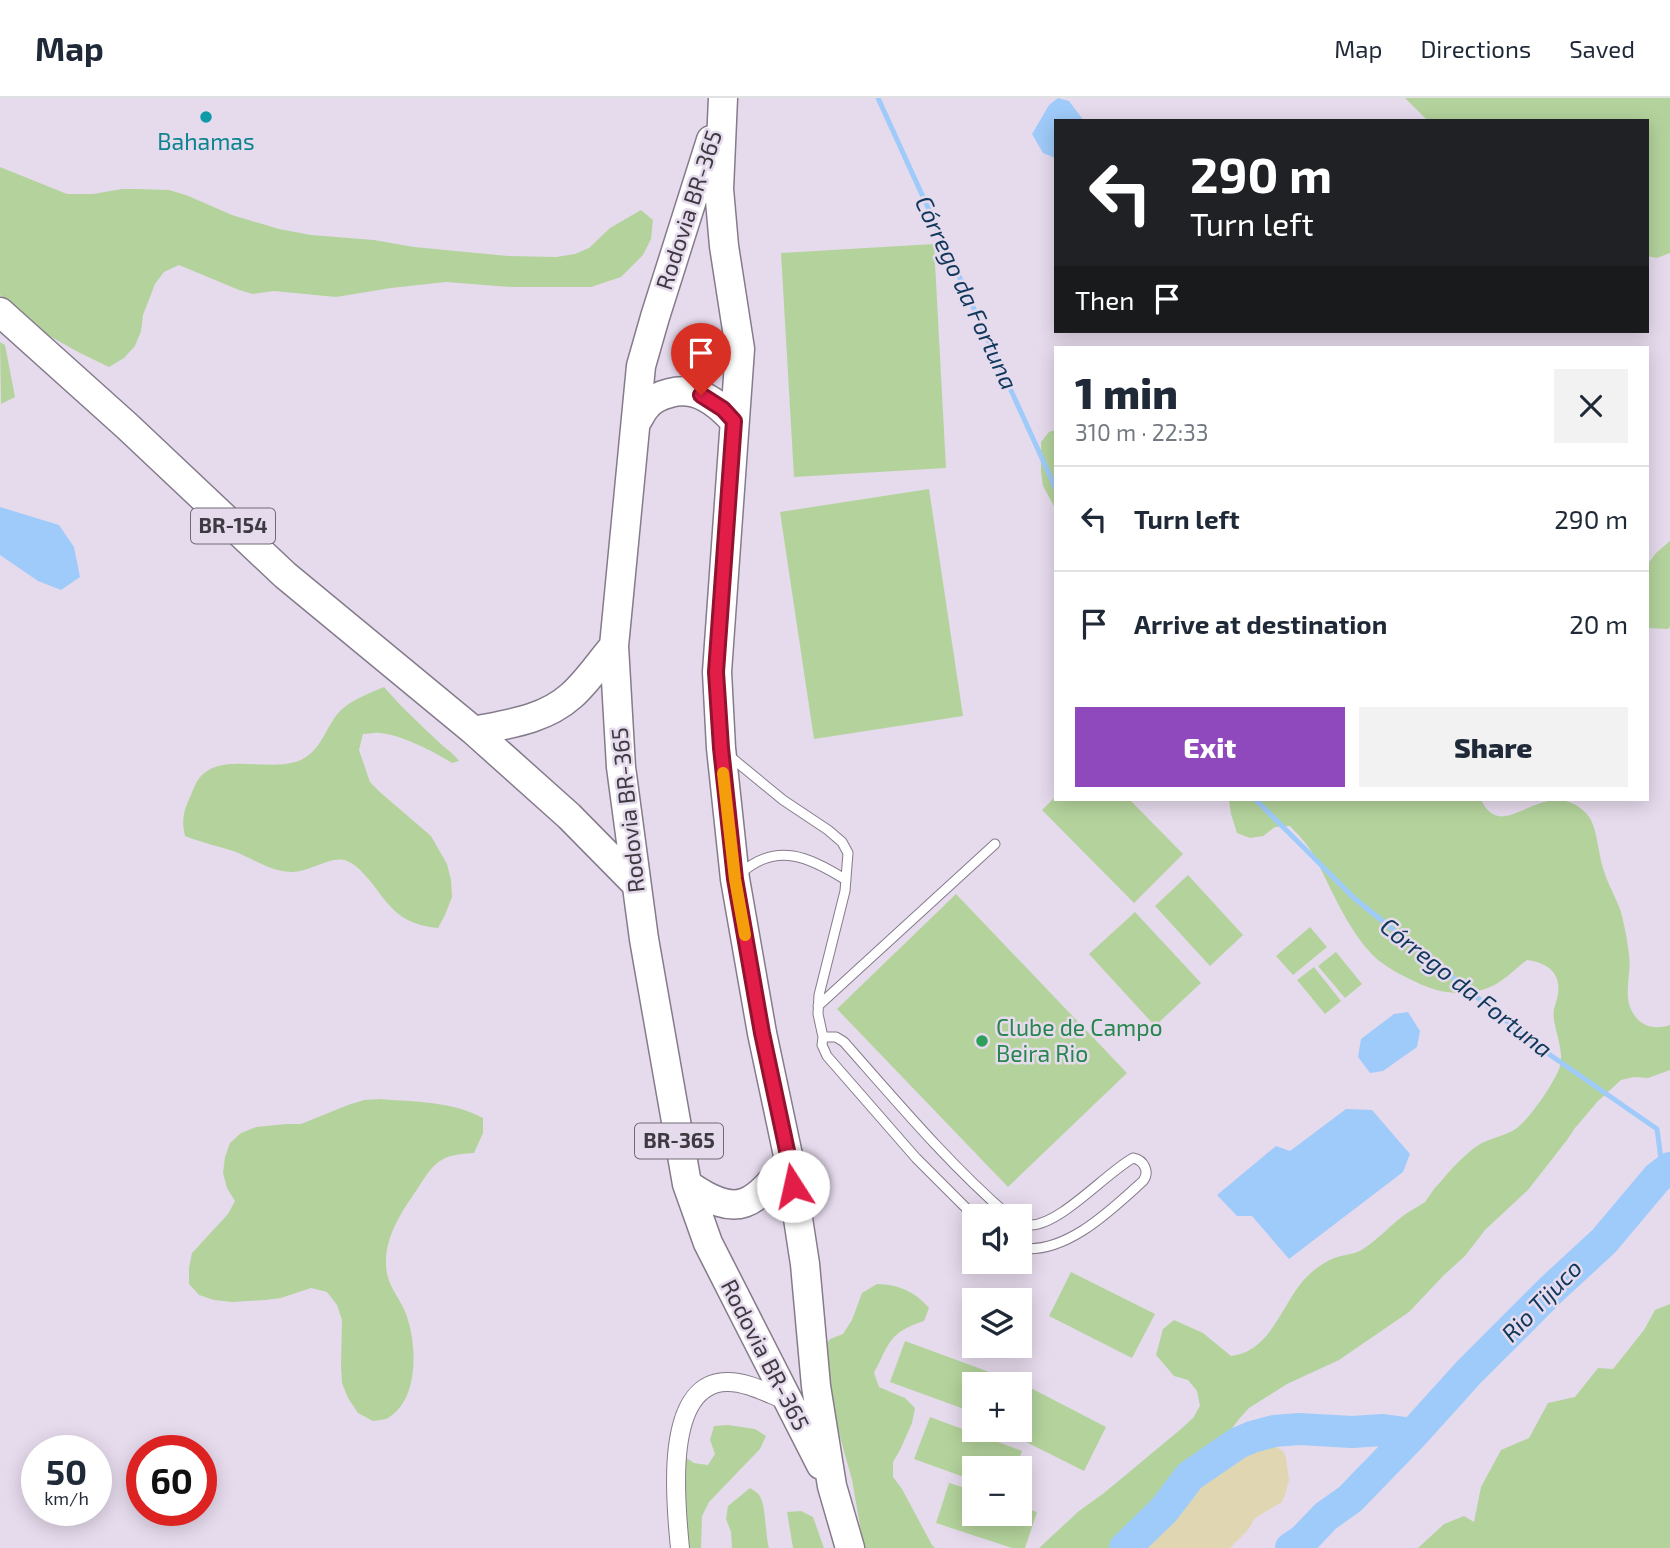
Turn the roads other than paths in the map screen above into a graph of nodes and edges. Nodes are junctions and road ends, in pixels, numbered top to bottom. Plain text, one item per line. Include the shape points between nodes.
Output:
1 (722, 105) edge
2 (0, 313) edge
3 (637, 421) junction
4 (734, 421) junction
5 (614, 646) junction
6 (474, 731) junction
7 (721, 748) junction
8 (995, 844) dead end
9 (735, 879) junction
10 (846, 880) junction
11 (636, 884) junction
12 (818, 1006) junction
13 (824, 1037) junction
14 (789, 1160) junction
15 (687, 1184) junction
16 (962, 1204) edge
17 (995, 1204) edge
18 (1032, 1225) edge
19 (1032, 1248) edge
20 (788, 1401) junction
21 (832, 1486) junction
22 (680, 1548) edge
23 (850, 1548) edge

1 - 3 main road, Rodovia BR-365 / BR-365 via 642,366
1 - 4 main road, Rodovia BR-365 / BR-365 via 719,189 740,349
2 - 6 main road, BR-154 via 285,575
3 - 4 main road via 656,398 689,391 710,399
3 - 5 main road, Rodovia BR-365 / BR-365
4 - 7 main road, Rodovia BR-365 / BR-365 via 716,672
5 - 6 main road via 561,704 534,717
5 - 11 main road, Rodovia BR-365 / BR-365 via 621,767
6 - 11 main road, BR-154
7 - 9 main road, Rodovia BR-365 / BR-365
7 - 10 lane via 842,842 848,853
8 - 12 lane
9 - 10 lane via 760,861 795,855
9 - 14 main road, Rodovia BR-365 / BR-365
10 - 12 lane
11 - 15 main road, Rodovia BR-365 / BR-365
12 - 13 lane
13 - 16 lane via 827,1056 915,1158
13 - 17 lane via 844,1042 929,1139
14 - 15 main road, BR-365 via 760,1194 736,1205 713,1201
14 - 21 main road, Rodovia BR-365 / BR-365
15 - 20 main road, Rodovia BR-365 / BR-365 via 708,1243
18 - 19 lane via 1070,1206 1133,1158 1145,1167 1143,1181 1077,1234 1046,1248
20 - 21 main road, Rodovia BR-365 / BR-365
20 - 22 street via 726,1382 704,1389 688,1407 677,1459
21 - 23 main road, Rodovia BR-365 / BR-365

